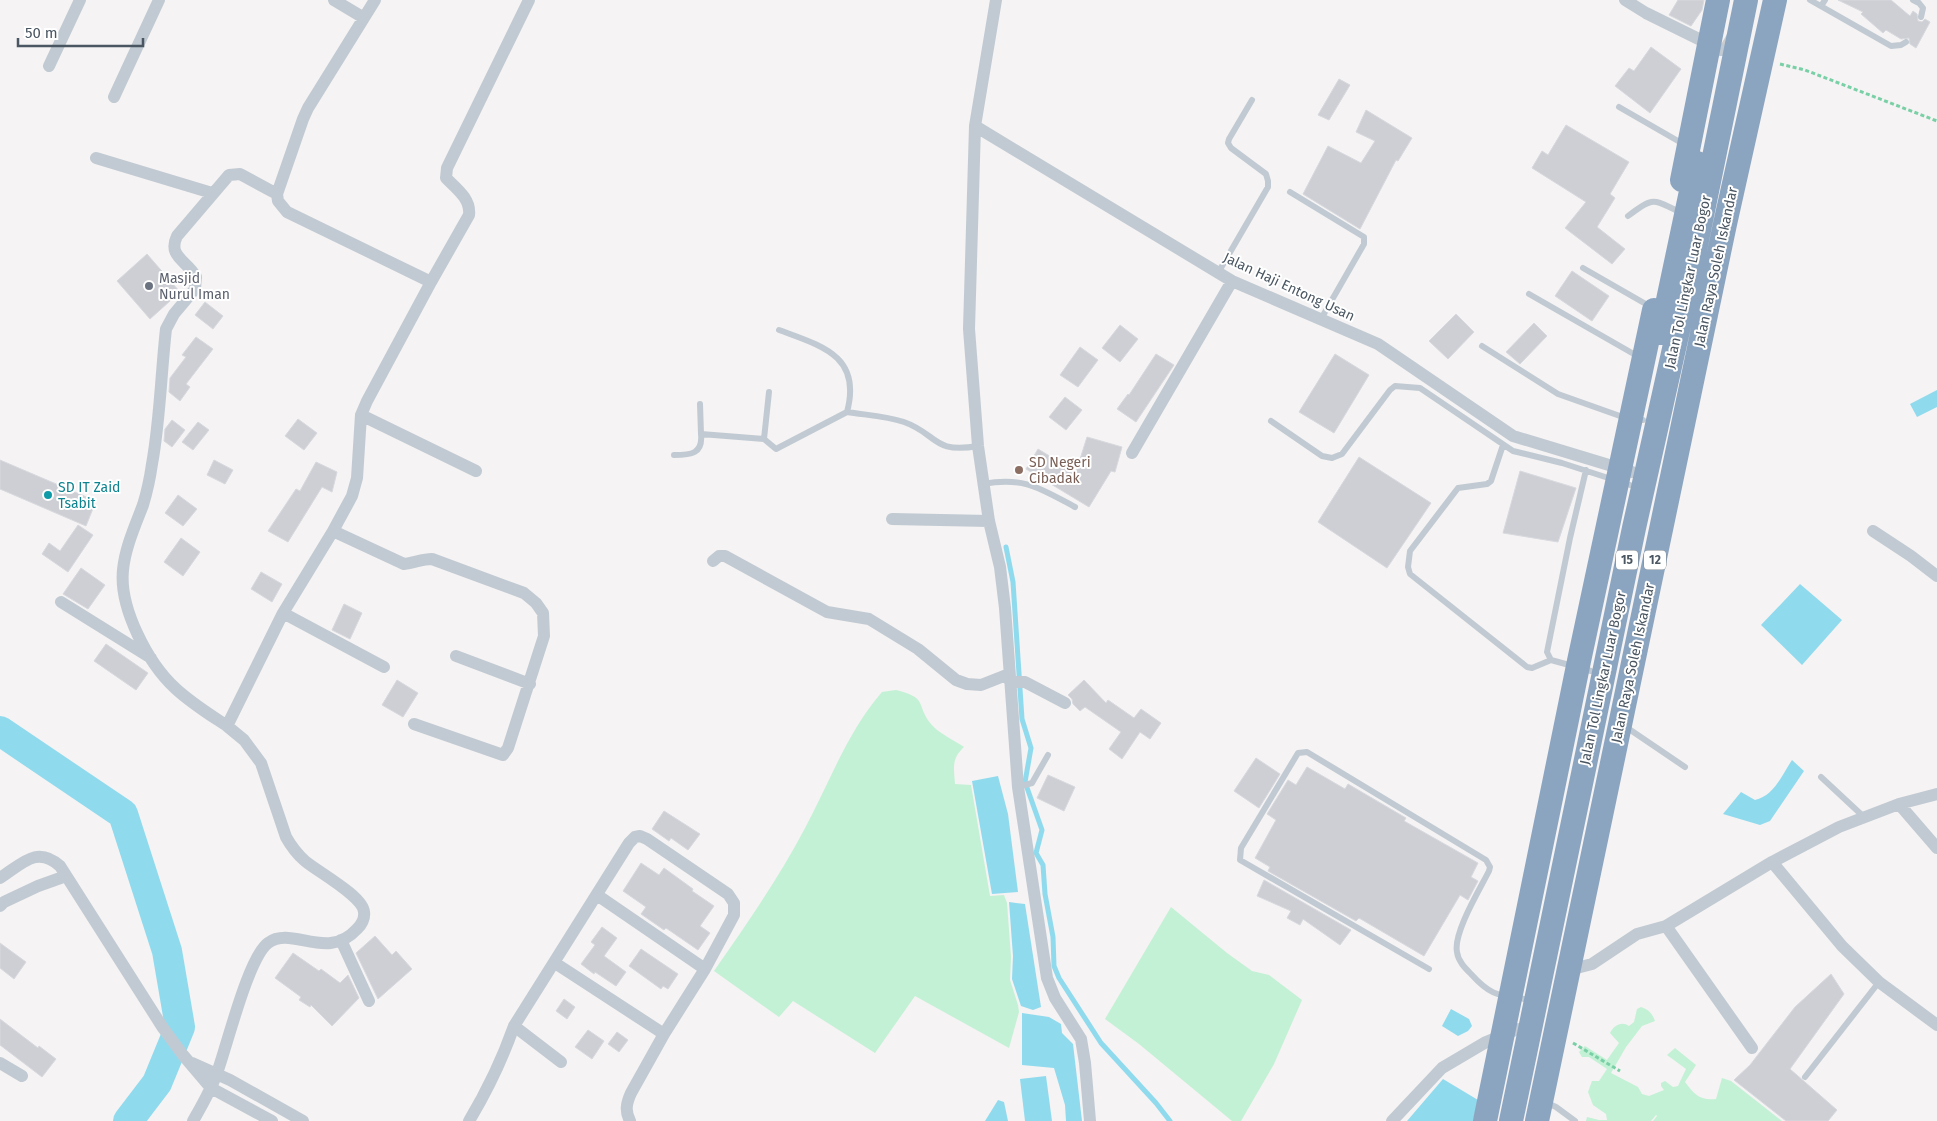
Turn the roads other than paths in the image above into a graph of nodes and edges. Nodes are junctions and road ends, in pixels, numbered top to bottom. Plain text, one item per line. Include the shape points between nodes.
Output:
1 (80, 0) edge
2 (159, 0) edge
3 (334, 0) edge
4 (375, 0) edge
5 (529, 0) edge
6 (996, 0) edge
7 (1625, 0) edge
8 (1718, 0) edge
9 (1731, 0) edge
10 (1746, 0) edge
11 (1775, 0) edge
12 (1810, 0) edge
13 (1825, 0) edge
14 (1913, 0) edge
15 (1821, 6) junction
16 (1922, 17) dead end
17 (364, 18) junction
18 (1906, 42) dead end
19 (1721, 50) junction
20 (49, 66) dead end
21 (114, 96) dead end
22 (1252, 100) dead end
23 (1619, 107) dead end
24 (975, 126) junction
25 (1692, 149) dead end
26 (96, 158) dead end
27 (1290, 192) dead end
28 (212, 193) junction
29 (277, 194) junction
30 (1685, 214) junction
31 (1628, 216) dead end
32 (1583, 268) dead end
33 (1218, 273) junction
34 (1232, 281) junction
35 (431, 282) junction
36 (1530, 294) dead end
37 (1665, 315) junction
38 (1322, 319) junction
39 (780, 330) dead end
40 (1482, 346) dead end
41 (1654, 366) junction
42 (769, 392) dead end
43 (700, 404) dead end
44 (847, 412) junction
45 (361, 415) junction
46 (1643, 420) junction
47 (1271, 421) dead end
48 (701, 434) junction
49 (764, 439) junction
50 (1503, 445) junction
51 (978, 446) junction
52 (1132, 453) dead end
53 (674, 455) dead end
54 (1586, 470) junction
55 (476, 471) dead end
56 (1631, 479) junction
57 (983, 484) junction
58 (1075, 507) dead end
59 (892, 519) dead end
60 (989, 521) junction
61 (333, 531) junction
62 (1873, 531) dead end
63 (712, 561) dead end
64 (1937, 576) edge
65 (61, 602) dead end
66 (282, 613) junction
67 (456, 656) dead end
68 (151, 658) junction
69 (1550, 660) junction
70 (384, 667) dead end
71 (1591, 671) junction
72 (1015, 680) junction
73 (530, 684) junction
74 (1065, 703) dead end
75 (414, 724) dead end
76 (1620, 724) junction
77 (227, 726) junction
78 (1048, 755) dead end
79 (1685, 767) dead end
80 (1821, 778) dead end
81 (1021, 787) junction
82 (1937, 794) edge
83 (1899, 804) junction
84 (1864, 817) junction
85 (1937, 848) edge
86 (1772, 862) junction
87 (66, 876) junction
88 (0, 878) edge
89 (597, 895) junction
90 (0, 906) edge
91 (1666, 926) junction
92 (341, 940) junction
93 (555, 963) junction
94 (705, 969) junction
95 (1429, 969) dead end
96 (1569, 970) junction
97 (1879, 982) junction
98 (1524, 999) junction
99 (369, 1002) dead end
100 (1937, 1025) edge
101 (514, 1026) junction
102 (1518, 1029) junction
103 (664, 1034) junction
104 (1752, 1048) dead end
105 (186, 1059) junction
106 (561, 1062) dead end
107 (0, 1063) edge
108 (217, 1073) junction
109 (22, 1076) dead end
110 (1805, 1077) dead end
111 (211, 1088) junction
112 (1539, 1111) edge
113 (193, 1121) edge
114 (272, 1121) edge
115 (303, 1121) edge
116 (468, 1121) edge
117 (630, 1121) edge
118 (1092, 1121) edge
119 (1392, 1121) edge
120 (1485, 1121) edge
121 (1498, 1121) edge
122 (1511, 1121) edge
123 (1575, 1121) edge

1 - 20 street
2 - 21 street
3 - 17 street
4 - 17 street
5 - 35 street via 447,168 446,178 467,200 469,215
6 - 24 street
7 - 19 street
8 - 120 highway, Jalan Tol Lingkar Luar Bogor / 15
9 - 19 highway
10 - 122 highway, Jalan Tol Lingkar Luar Bogor / 15
11 - 76 highway, Jalan Raya Soleh Iskandar / 12
12 - 15 lane
13 - 15 lane
14 - 16 lane via 1923,8
15 - 18 lane via 1891,46
17 - 29 street via 308,108
19 - 30 highway
22 - 33 lane via 1228,143 1266,174 1268,187
23 - 25 lane
24 - 33 street, Jalan Haji Entong Usan
24 - 51 street via 969,329
26 - 28 street
27 - 38 lane via 1364,237 1364,244
28 - 29 street via 234,173
28 - 68 street via 174,241 176,254 196,277 195,289 166,329 152,464 123,571 126,600 134,625
29 - 35 street via 286,212
30 - 31 lane via 1654,200 1646,201
30 - 37 highway
32 - 37 lane
33 - 34 street, Jalan Haji Entong Usan
34 - 38 street, Jalan Haji Entong Usan
34 - 52 street
35 - 45 street
36 - 41 lane
37 - 41 highway
38 - 56 street, Jalan Haji Entong Usan via 1378,344 1513,436
39 - 44 lane via 821,346 836,356 849,383 851,396
40 - 46 lane via 1558,394 1620,416
41 - 46 highway
42 - 49 lane
43 - 48 lane
44 - 49 lane via 776,449
44 - 51 lane via 910,424 948,448
45 - 55 street
45 - 61 street via 357,478 352,496
46 - 56 highway
47 - 50 lane via 1322,456 1332,458 1342,454 1395,386 1420,388
48 - 49 lane
48 - 53 lane via 700,448 688,455
50 - 54 lane via 1513,451
50 - 69 lane via 1491,481 1458,488 1410,551 1408,567 1410,574 1527,667
51 - 57 street
54 - 56 lane
54 - 69 lane via 1547,652
56 - 71 highway
57 - 58 lane via 1016,482 1034,486
57 - 60 street
59 - 60 street
60 - 72 street via 1000,567
61 - 66 street
61 - 73 street via 404,564 432,558 524,593 543,613 544,636
62 - 64 street
63 - 72 street via 725,556 827,612 869,619 918,649 956,680 981,685
65 - 68 street
66 - 70 street
66 - 77 street
67 - 73 street
68 - 77 street via 173,687
69 - 71 lane
71 - 98 highway
72 - 74 street
72 - 81 street
73 - 75 street via 504,755
76 - 79 lane
76 - 96 highway, Jalan Raya Soleh Iskandar / 12
77 - 92 street via 244,740 261,763 291,846 306,862 362,906 364,912 360,926
78 - 81 lane via 1032,783
80 - 84 lane
81 - 118 street via 1047,978 1055,998 1081,1039
82 - 83 street
83 - 84 street
83 - 85 street
84 - 86 street
86 - 91 street
86 - 97 street via 1842,946
87 - 88 street via 56,862 44,855 35,856
87 - 90 street
87 - 105 street
89 - 93 street
89 - 94 street
89 - 94 street via 629,843 640,836 728,894 734,902 734,915
91 - 96 street via 1636,934 1592,964
91 - 104 street
92 - 99 street
92 - 108 street via 318,944 277,938 263,947 253,965
93 - 101 street
93 - 103 street
94 - 103 street
95 - 98 lane via 1240,860 1241,848 1298,752 1306,752 1486,860 1489,871 1459,933 1456,951 1465,968 1490,992
96 - 112 highway, Jalan Raya Soleh Iskandar / 12
97 - 100 street
97 - 110 lane
98 - 102 highway
101 - 106 street
101 - 116 street via 494,1076
102 - 119 street via 1486,1042 1442,1068
102 - 121 highway
103 - 117 street via 627,1103 626,1113
105 - 108 street
105 - 111 street
107 - 109 street
108 - 111 street
108 - 115 street
111 - 113 street
111 - 114 street
112 - 123 lane via 1556,1107

